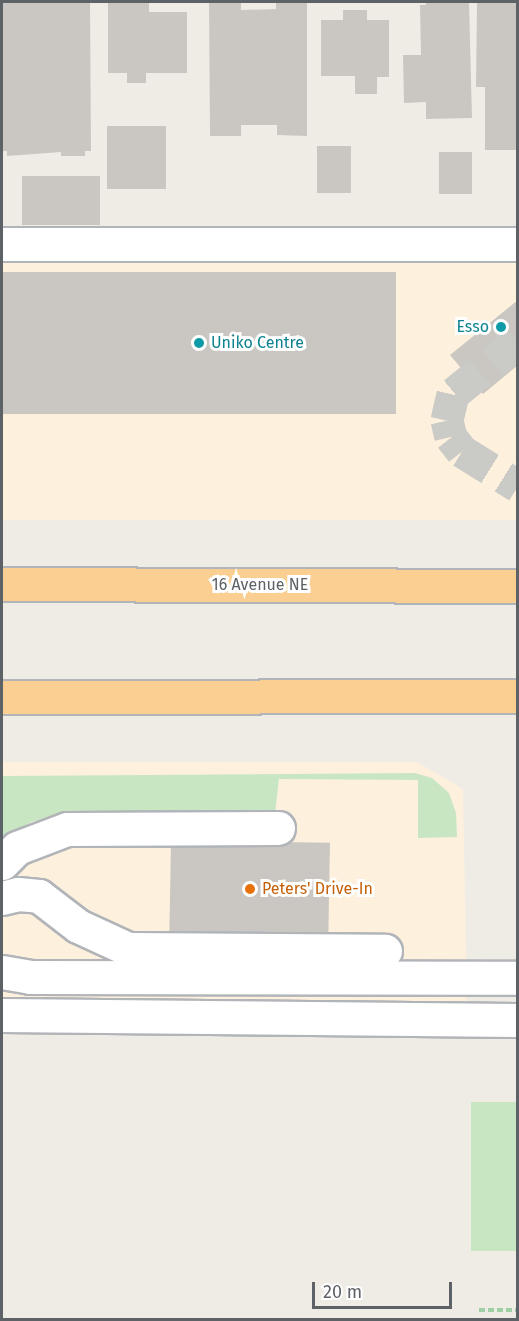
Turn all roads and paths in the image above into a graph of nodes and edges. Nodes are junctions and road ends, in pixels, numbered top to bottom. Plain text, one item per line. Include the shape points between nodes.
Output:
1 (2, 244) edge
2 (518, 244) edge
3 (2, 584) edge
4 (518, 586) edge
5 (518, 696) edge
6 (2, 697) edge
7 (278, 828) dead end
8 (2, 863) edge
9 (2, 898) edge
10 (385, 951) dead end
11 (2, 972) edge
12 (518, 978) edge
13 (2, 1015) edge
14 (518, 1020) edge
15 (479, 1310) dead end
16 (518, 1310) edge

1 - 2 lane
3 - 4 highway, 16 Avenue NE
5 - 6 highway
7 - 8 lane via 67,829 17,848
9 - 10 lane via 18,894 39,896 78,926 128,949
11 - 12 lane via 30,977
13 - 14 lane
15 - 16 path

